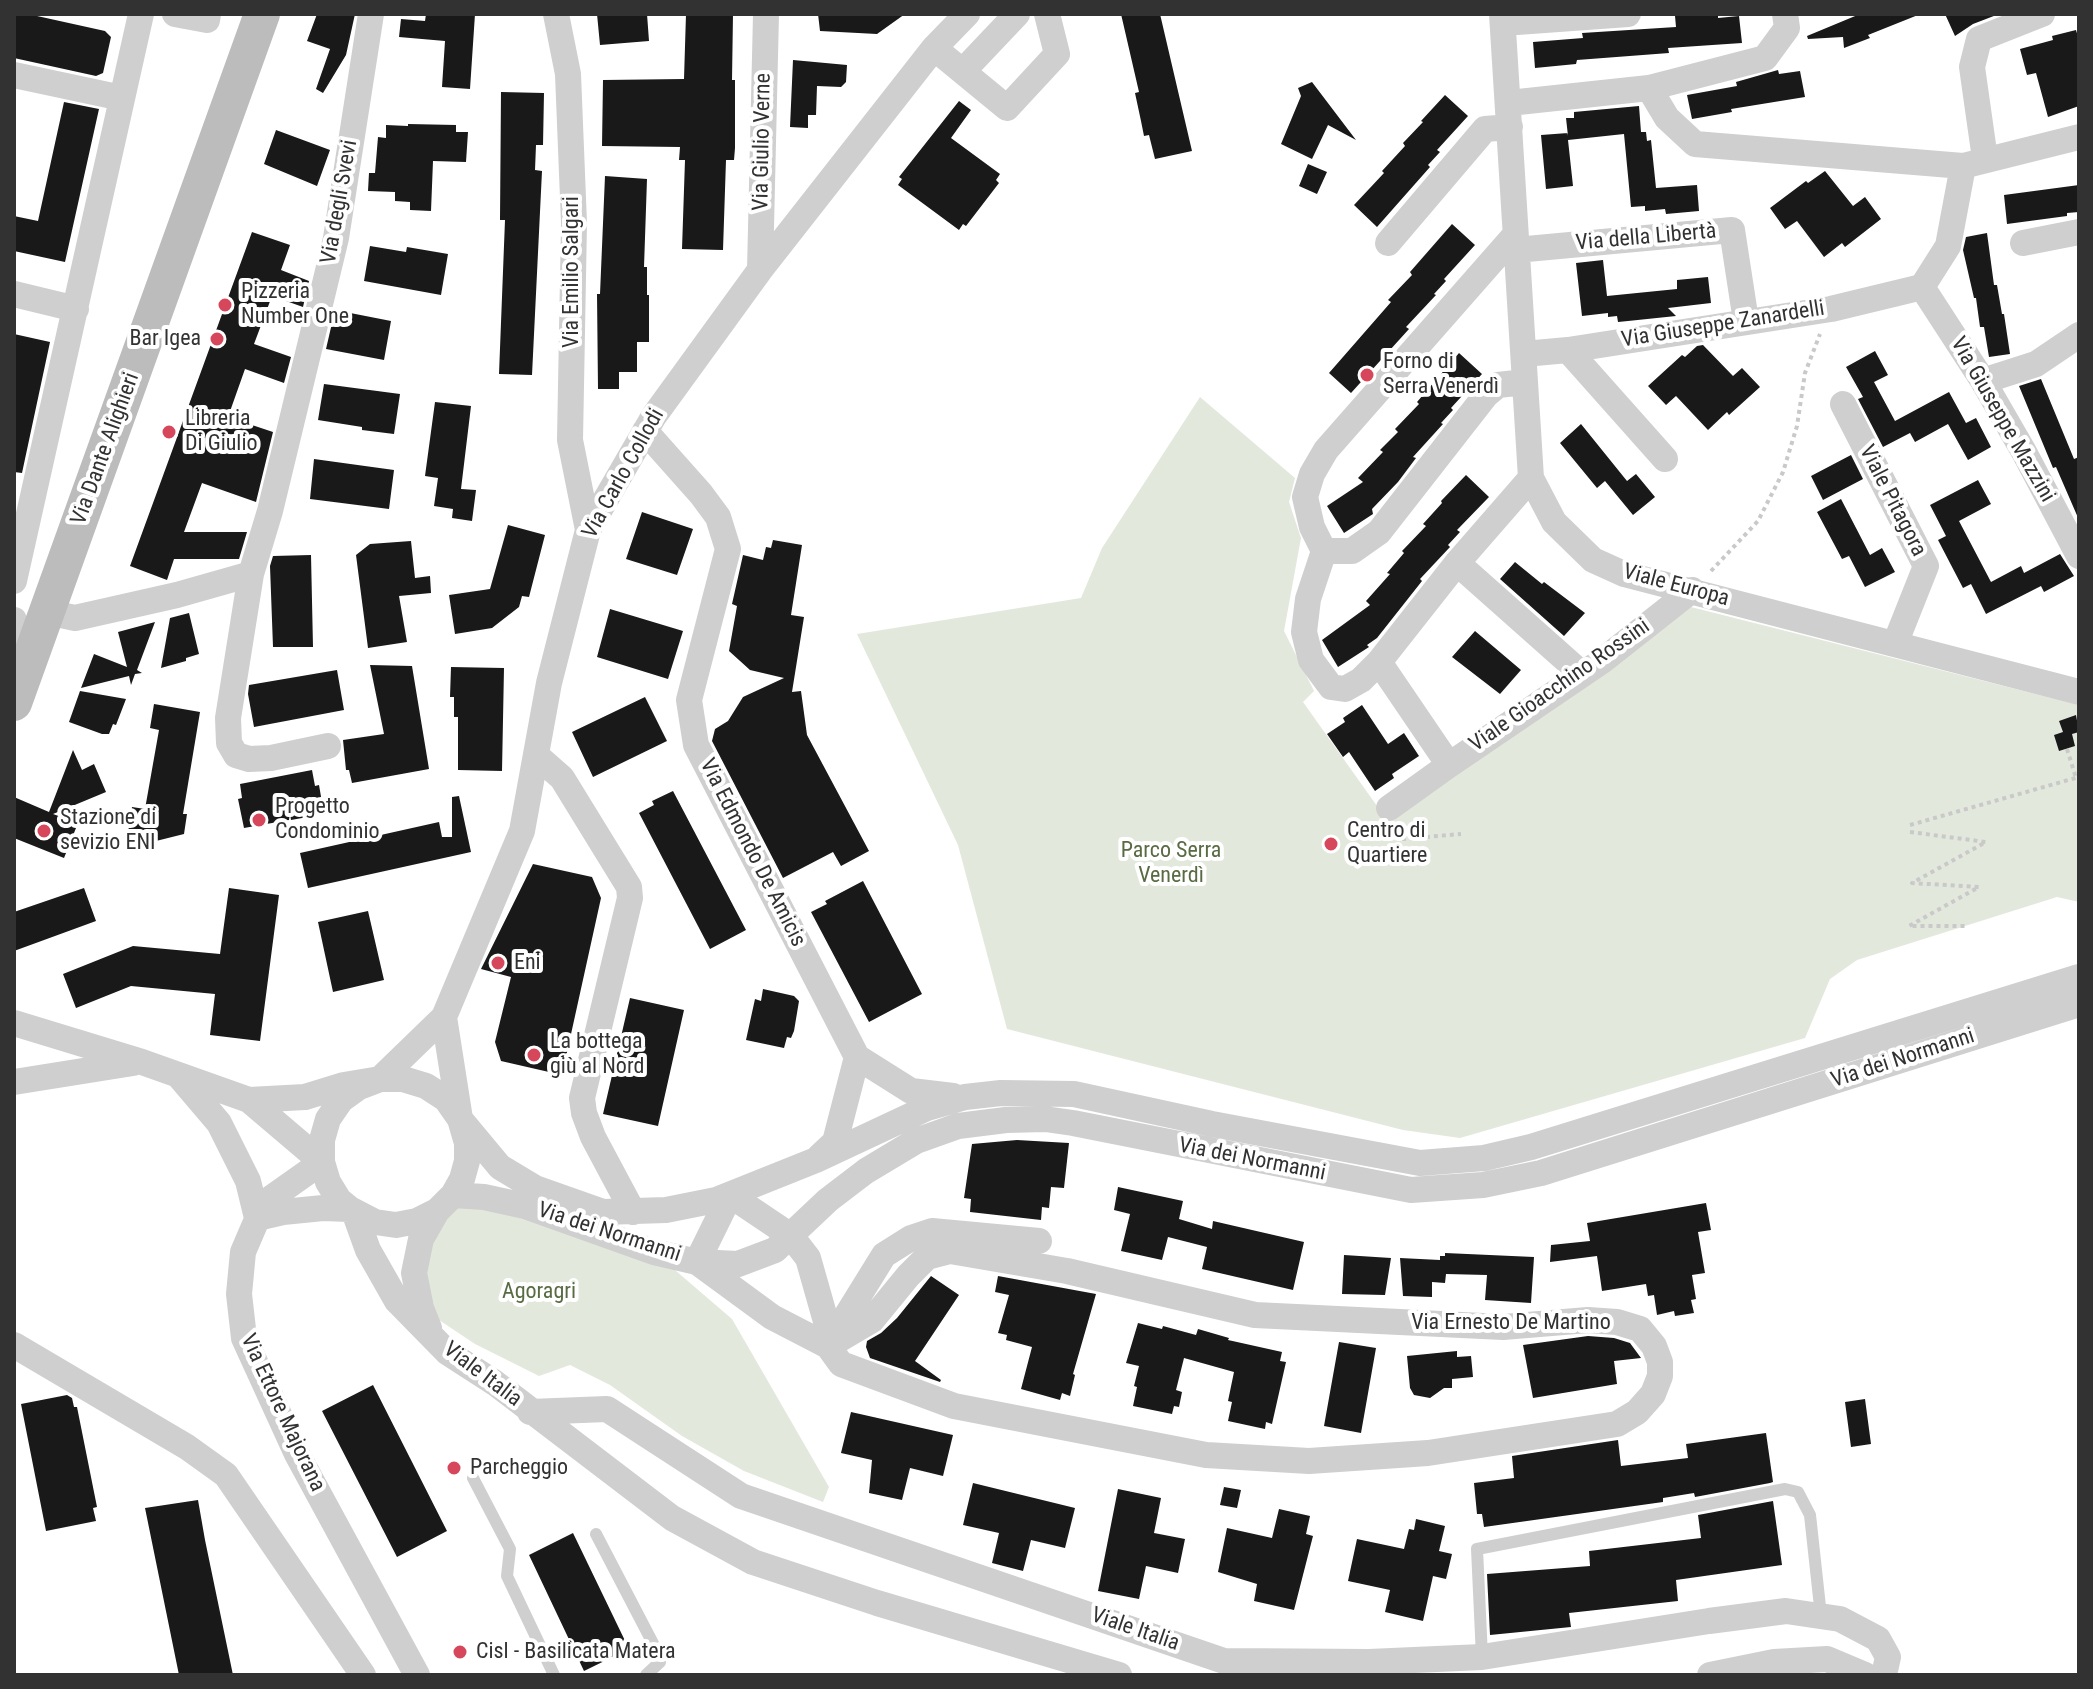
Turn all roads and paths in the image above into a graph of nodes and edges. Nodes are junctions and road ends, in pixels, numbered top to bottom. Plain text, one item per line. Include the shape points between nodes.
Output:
1 (141, 14) edge
2 (175, 14) edge
3 (262, 14) edge
4 (371, 14) edge
5 (556, 14) edge
6 (766, 14) edge
7 (951, 14) edge
8 (967, 14) edge
9 (1017, 14) edge
10 (1047, 14) edge
11 (1628, 14) edge
12 (1785, 14) edge
13 (2042, 14) edge
14 (208, 17) edge
15 (1502, 19) edge
16 (934, 48) junction
17 (963, 71) junction
18 (14, 75) edge
19 (1649, 88) junction
20 (122, 98) junction
21 (1509, 115) junction
22 (2079, 137) edge
23 (1974, 162) junction
24 (2079, 232) edge
25 (1516, 242) junction
26 (1388, 243) dead end
27 (2023, 243) dead end
28 (760, 270) junction
29 (1922, 287) junction
30 (14, 294) edge
31 (76, 309) junction
32 (1831, 309) junction
33 (1746, 321) junction
34 (2079, 335) edge
35 (1568, 350) junction
36 (1524, 354) junction
37 (1983, 381) junction
38 (1525, 382) junction
39 (1843, 404) dead end
40 (645, 431) junction
41 (1665, 459) dead end
42 (1531, 478) junction
43 (588, 530) junction
44 (19, 540) edge
45 (1324, 551) junction
46 (2079, 556) edge
47 (1457, 563) junction
48 (251, 574) junction
49 (14, 581) edge
50 (1692, 590) junction
51 (32, 626) edge
52 (1895, 644) junction
53 (1379, 662) junction
54 (1582, 674) junction
55 (2079, 692) edge
56 (14, 703) edge
57 (328, 746) dead end
58 (2067, 749) dead end
59 (537, 756) junction
60 (1449, 765) junction
61 (2077, 778) edge
62 (1389, 808) dead end
63 (1461, 834) dead end
64 (1402, 839) dead end
65 (1967, 926) dead end
66 (2079, 977) edge
67 (2079, 1004) edge
68 (444, 1017) junction
69 (14, 1023) edge
70 (857, 1057) junction
71 (142, 1062) junction
72 (178, 1074) junction
73 (380, 1079) junction
74 (14, 1082) edge
75 (965, 1097) junction
76 (249, 1100) junction
77 (460, 1119) junction
78 (816, 1160) junction
79 (322, 1162) junction
80 (730, 1195) junction
81 (445, 1203) junction
82 (353, 1211) junction
83 (633, 1212) junction
84 (257, 1218) junction
85 (791, 1236) junction
86 (1039, 1241) dead end
87 (697, 1262) junction
88 (434, 1339) junction
89 (14, 1345) edge
90 (828, 1346) junction
91 (530, 1412) junction
92 (473, 1478) dead end
93 (596, 1534) dead end
94 (1821, 1616) junction
95 (1482, 1657) junction
96 (363, 1675) edge
97 (417, 1675) edge
98 (554, 1675) edge
99 (646, 1675) edge
100 (1119, 1675) edge
101 (1710, 1675) edge
102 (1865, 1675) edge
103 (1884, 1675) edge

1 - 20 street
2 - 14 street
3 - 51 main road, Via Dante Alighieri
4 - 48 street, Via degli Svevi via 336,238
5 - 43 street, Via Emilio Salgari via 568,74 574,223 570,440
6 - 28 street, Via Giulio Verne
7 - 16 street, Via Carlo Collodi
8 - 16 street, Via Carlo Collodi
9 - 17 street
10 - 17 street via 1057,54 1007,108
11 - 15 street
12 - 19 street via 1787,28 1765,58
13 - 23 street via 1979,39 1972,67
15 - 21 street, Viale Europa
16 - 17 street
16 - 28 street, Via Carlo Collodi
18 - 20 street
19 - 21 street
19 - 23 street via 1667,118 1695,144
20 - 31 street
21 - 25 street, Viale Europa
21 - 26 street via 1485,129
22 - 23 street
23 - 29 street via 1948,246
24 - 27 street
25 - 33 street, Via della Libertà via 1732,230
25 - 36 street, Viale Europa
25 - 45 street via 1326,450 1305,497
28 - 40 street, Via Carlo Collodi
29 - 32 street, Via Giuseppe Zanardelli
29 - 37 street, Via Giuseppe Mazzini
30 - 31 street
31 - 44 street
32 - 33 street, Via Giuseppe Zanardelli
32 - 50 path via 1805,373 1783,472 1758,521
33 - 35 street, Via Giuseppe Zanardelli
34 - 37 street via 2036,364
35 - 36 street, Via Giuseppe Zanardelli
35 - 41 street
36 - 38 street, Viale Europa
37 - 46 street, Via Giuseppe Mazzini
38 - 42 street, Viale Europa
38 - 45 street via 1498,385 1486,395 1379,532 1352,551
39 - 52 street, Viale Pitagora via 1926,566
40 - 43 street, Via Carlo Collodi
40 - 70 street, Via Edmondo De Amicis via 718,517 728,549 689,700 696,745
42 - 47 street
42 - 50 street, Viale Europa via 1554,522 1593,560 1624,574
43 - 59 street, Via Carlo Collodi via 549,683
44 - 49 street
45 - 53 street via 1308,599 1304,632 1311,660 1331,687 1345,689
47 - 53 street
47 - 54 street
48 - 51 street
48 - 57 street, Via degli Svevi via 228,718 229,743 236,755 249,759
50 - 52 street, Viale Europa
50 - 54 street, Viale Gioacchino Rossini
51 - 56 main road, Via Dante Alighieri
52 - 55 street, Viale Europa
53 - 60 street, Viale Gioacchino Rossini
54 - 60 street, Viale Gioacchino Rossini
58 - 61 path
59 - 68 street, Via Carlo Collodi via 522,831
59 - 83 street via 562,778 629,887 582,1098 593,1137
60 - 62 street
61 - 65 path via 1910,829 1986,842 1912,883 1979,887 1909,926
63 - 64 path
66 - 75 street, Via dei Normanni via 1484,1158 1420,1163 1074,1094
67 - 85 street, Via dei Normanni via 1541,1173 1483,1185 1411,1190 1045,1119 958,1126 916,1141 866,1171
68 - 73 street
68 - 77 street
69 - 71 street
70 - 75 street via 911,1091
70 - 78 street via 835,1142
71 - 72 street
71 - 74 street
72 - 76 street
72 - 84 street via 219,1123 248,1181
73 - 76 street via 305,1097
73 - 77 street via 426,1086 446,1099
73 - 79 street via 341,1100 328,1119
75 - 78 street, Via dei Normanni via 927,1108
76 - 79 street
77 - 81 street via 467,1161
77 - 83 street, Via dei Normanni via 500,1167 535,1188 603,1212
78 - 80 street, Via dei Normanni
79 - 82 street via 339,1200
79 - 84 street, Via Ettore Majorana via 264,1203
80 - 83 street, Via dei Normanni
80 - 85 street
80 - 87 street
81 - 82 street via 417,1221 396,1225
81 - 87 street, Via dei Normanni via 484,1197 525,1206 622,1242
81 - 88 street, Viale Italia via 421,1239 414,1273
82 - 84 street via 323,1208
82 - 88 street, Viale Italia via 397,1301
84 - 97 street, Via Ettore Majorana via 243,1252 239,1294 244,1338 297,1454
85 - 87 street, Via dei Normanni via 775,1250 738,1264
85 - 90 street via 808,1258
86 - 90 street via 932,1231 911,1238 884,1255
87 - 90 street via 772,1317
88 - 91 street, Viale Italia
89 - 96 street via 226,1475
90 - 90 street, Via Ernesto De Martino via 841,1364 954,1406 1206,1455 1309,1461 1428,1453 1617,1424 1637,1412 1660,1376 1660,1362 1647,1337 1640,1329 1617,1322 1503,1327 1255,1315 1067,1271 950,1251 927,1257 872,1320
91 - 95 street, Viale Italia via 607,1409 741,1496 1224,1661
91 - 100 street, Viale Italia via 672,1518 753,1562
92 - 98 lane via 510,1549 507,1576
93 - 99 lane via 658,1653 660,1662
94 - 95 street, Viale Italia via 1786,1611
94 - 95 lane via 1810,1515 1798,1492 1785,1489 1477,1549
94 - 103 street, Viale Italia via 1840,1619 1878,1639 1888,1657
101 - 102 street via 1774,1662 1827,1659

